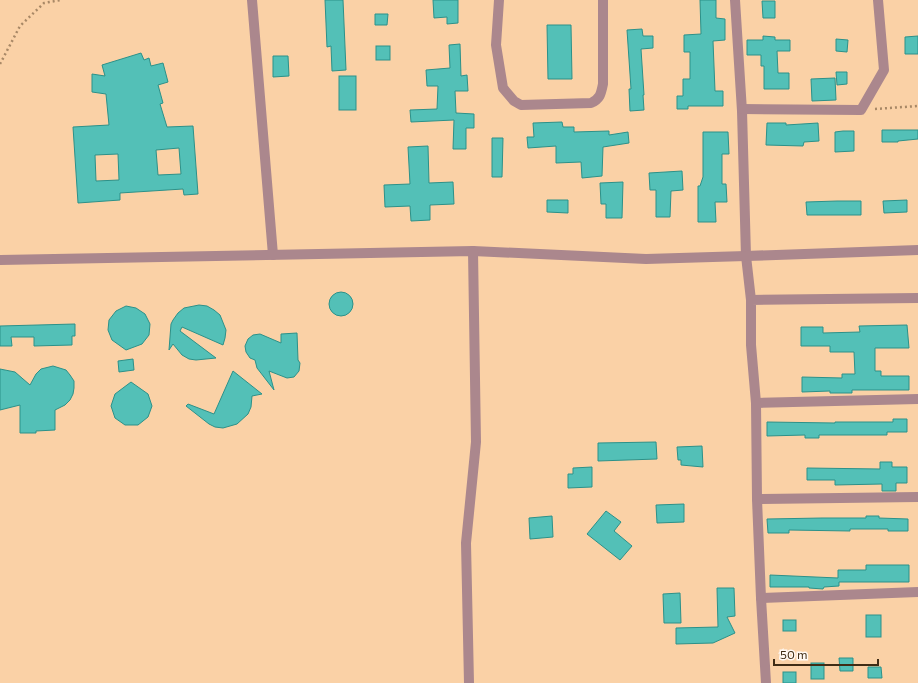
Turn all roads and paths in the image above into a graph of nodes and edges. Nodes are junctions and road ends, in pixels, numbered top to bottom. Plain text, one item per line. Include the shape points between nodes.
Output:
1 (61, 0) edge
2 (252, 0) edge
3 (499, 0) edge
4 (603, 0) edge
5 (735, 0) edge
6 (878, 0) edge
7 (0, 64) edge
8 (918, 106) edge
9 (742, 109) junction
10 (861, 110) junction
11 (473, 250) junction
12 (918, 250) edge
13 (273, 255) junction
14 (746, 256) junction
15 (0, 260) edge
16 (918, 298) edge
17 (751, 300) junction
18 (918, 399) edge
19 (756, 403) junction
20 (918, 497) edge
21 (757, 499) junction
22 (918, 592) edge
23 (761, 598) junction
24 (469, 683) edge
25 (766, 683) edge

1 - 7 path via 44,3 20,26
2 - 13 street
3 - 4 street via 496,45 503,88 521,105 591,103 598,100 603,84
5 - 9 street
6 - 10 street via 884,70
8 - 10 path
9 - 10 street
9 - 14 street
11 - 13 street
11 - 14 street via 646,259
11 - 24 street via 476,442 466,543
12 - 14 street
13 - 15 street
14 - 17 street
16 - 17 street
17 - 19 street via 751,346
18 - 19 street
19 - 21 street
20 - 21 street
21 - 23 street
22 - 23 street
23 - 25 street

